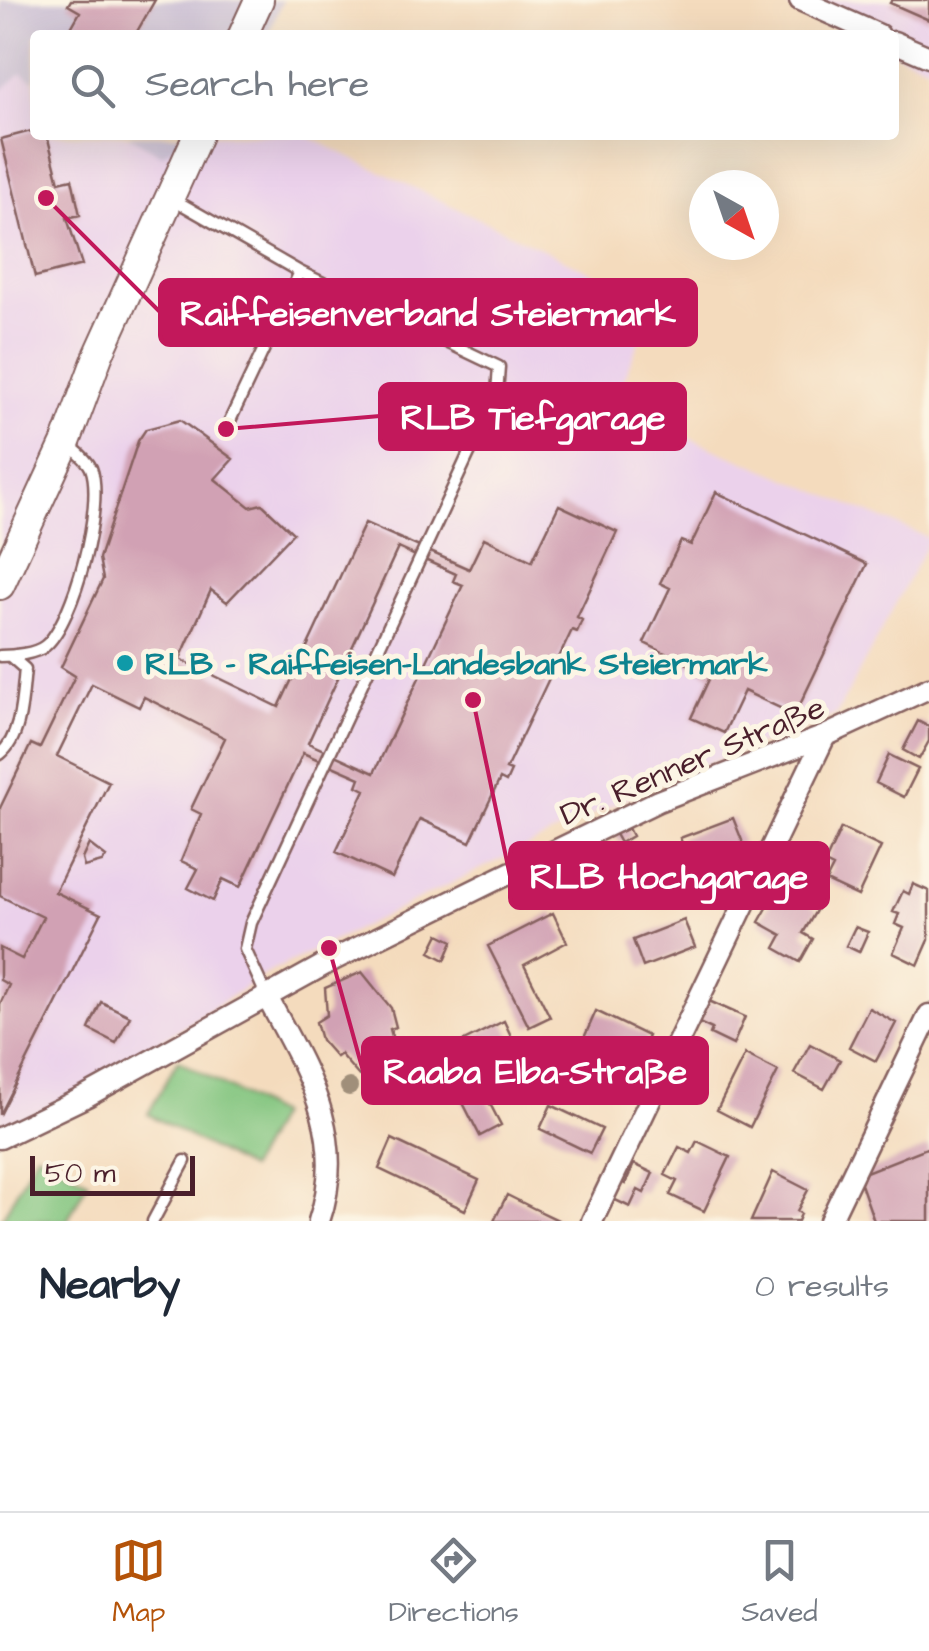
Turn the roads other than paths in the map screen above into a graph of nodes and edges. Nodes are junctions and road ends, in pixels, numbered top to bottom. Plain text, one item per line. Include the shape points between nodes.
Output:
1 (259, 0) edge
2 (800, 0) edge
3 (245, 30) edge
4 (868, 30) edge
5 (899, 44) edge
6 (929, 57) edge
7 (196, 140) edge
8 (170, 197) junction
9 (300, 272) junction
10 (226, 429) dead end
11 (66, 442) junction
12 (0, 585) edge
13 (5, 656) edge
14 (929, 688) edge
15 (825, 736) junction
16 (0, 754) edge
17 (266, 995) junction
18 (929, 1014) edge
19 (0, 1138) edge
20 (185, 1161) dead end
21 (153, 1221) edge
22 (319, 1221) edge
23 (592, 1221) edge
24 (830, 1221) edge

1 - 3 main road
2 - 4 street
5 - 6 street
7 - 8 main road
8 - 9 lane
8 - 11 main road
9 - 10 lane
9 - 17 lane via 500,367 497,393 251,922 245,949
11 - 12 main road
11 - 13 lane via 90,465 96,496 85,558 60,631 42,649
13 - 16 lane via 24,669 11,744
14 - 15 street, Dr. Renner Straße
15 - 17 street, Dr. Renner Straße via 658,802
15 - 23 street
17 - 19 street, Dr. Renner Straße
17 - 22 street via 326,1122 330,1176
18 - 24 street
20 - 21 lane

